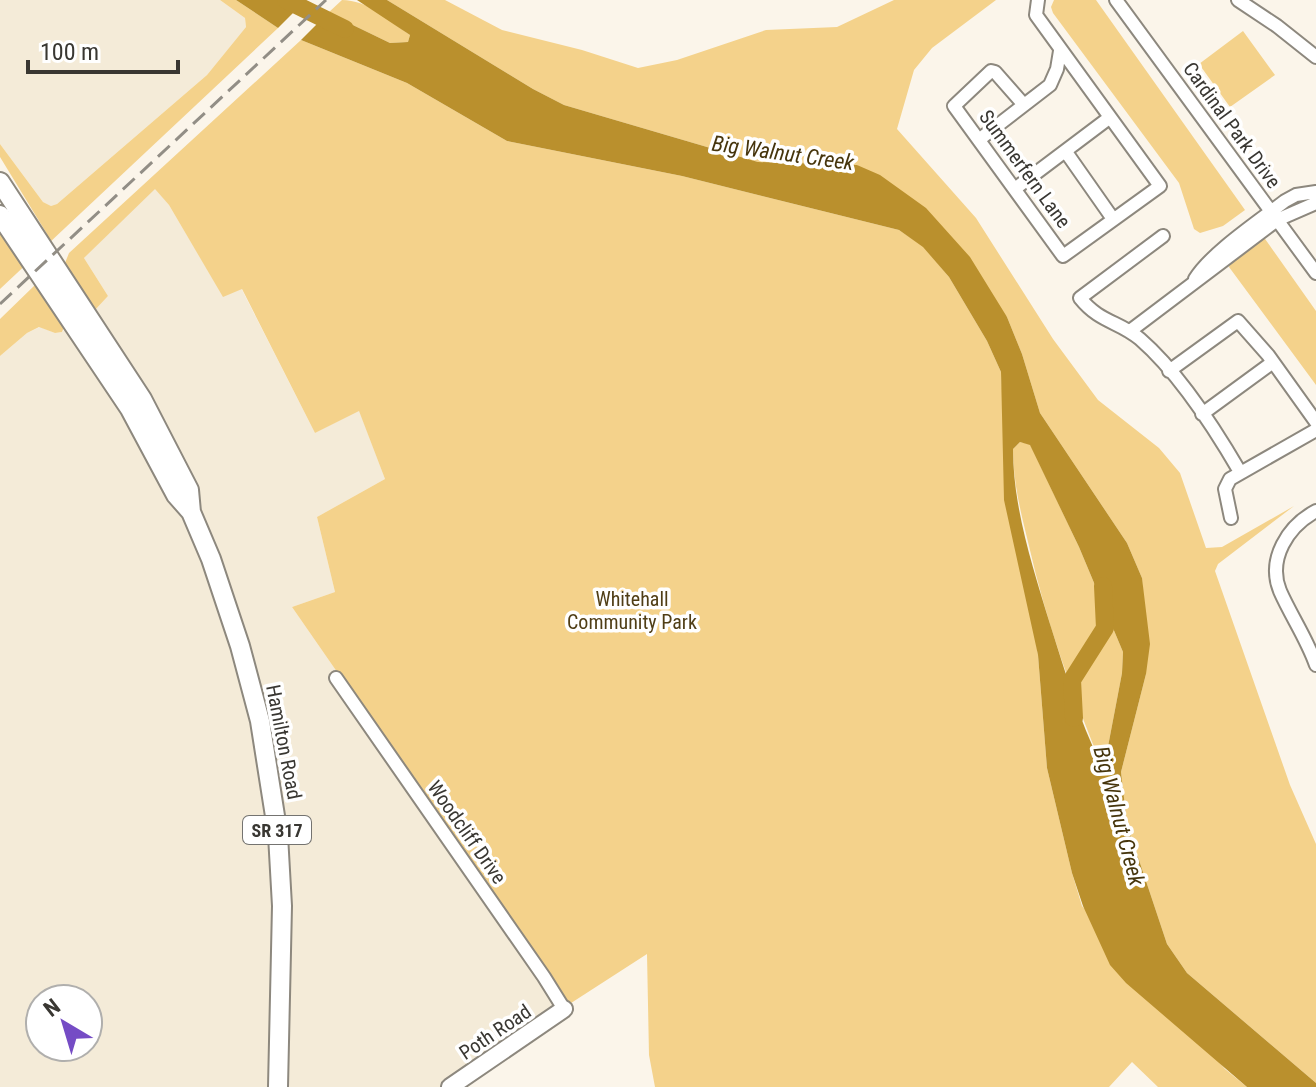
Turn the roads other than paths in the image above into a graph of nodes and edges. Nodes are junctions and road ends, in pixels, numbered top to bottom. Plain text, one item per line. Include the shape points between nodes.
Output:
1 (1038, 0) edge
2 (1116, 0) edge
3 (1238, 0) edge
4 (1060, 51) junction
5 (1316, 57) edge
6 (1024, 105) junction
7 (1109, 118) junction
8 (980, 139) junction
9 (1066, 152) junction
10 (0, 182) edge
11 (1016, 188) junction
12 (1316, 192) edge
13 (1316, 203) edge
14 (0, 215) edge
15 (1274, 216) junction
16 (1113, 219) junction
17 (1163, 236) dead end
18 (1316, 273) edge
19 (1130, 331) junction
20 (1273, 362) junction
21 (1169, 371) junction
22 (1202, 414) junction
23 (1316, 422) edge
24 (1316, 430) edge
25 (1240, 472) junction
26 (1316, 511) edge
27 (191, 512) junction
28 (1231, 518) dead end
29 (1316, 665) edge
30 (336, 678) dead end
31 (564, 1009) joint
32 (278, 1087) edge
33 (450, 1087) edge

1 - 4 street via 1036,15
2 - 15 street, Cardinal Park Drive
3 - 5 street
4 - 6 street via 1050,85
4 - 7 street
6 - 8 street
6 - 8 street, Summerfern Lane via 991,71 954,106
7 - 9 street
7 - 16 street via 1160,186
8 - 11 street, Summerfern Lane
9 - 11 street
9 - 16 street
10 - 27 main road, Hamilton Road / SR 317 via 142,399 189,490
11 - 16 street, Summerfern Lane via 1063,256
12 - 15 street via 1296,195
13 - 15 street
14 - 27 main road, Hamilton Road / SR 317 via 106,371 176,495
15 - 18 street, Cardinal Park Drive
15 - 19 street via 1222,250 1190,288
17 - 19 street via 1080,298 1099,318
19 - 21 street
20 - 21 street via 1238,321
20 - 22 street
20 - 23 street
21 - 22 street
22 - 25 street
24 - 25 street
25 - 28 street via 1225,489
26 - 29 street via 1293,528 1277,567 1279,588
27 - 32 main road, Hamilton Road / SR 317 via 246,668 278,835
30 - 31 street, Woodcliff Drive
31 - 33 street, Poth Road

